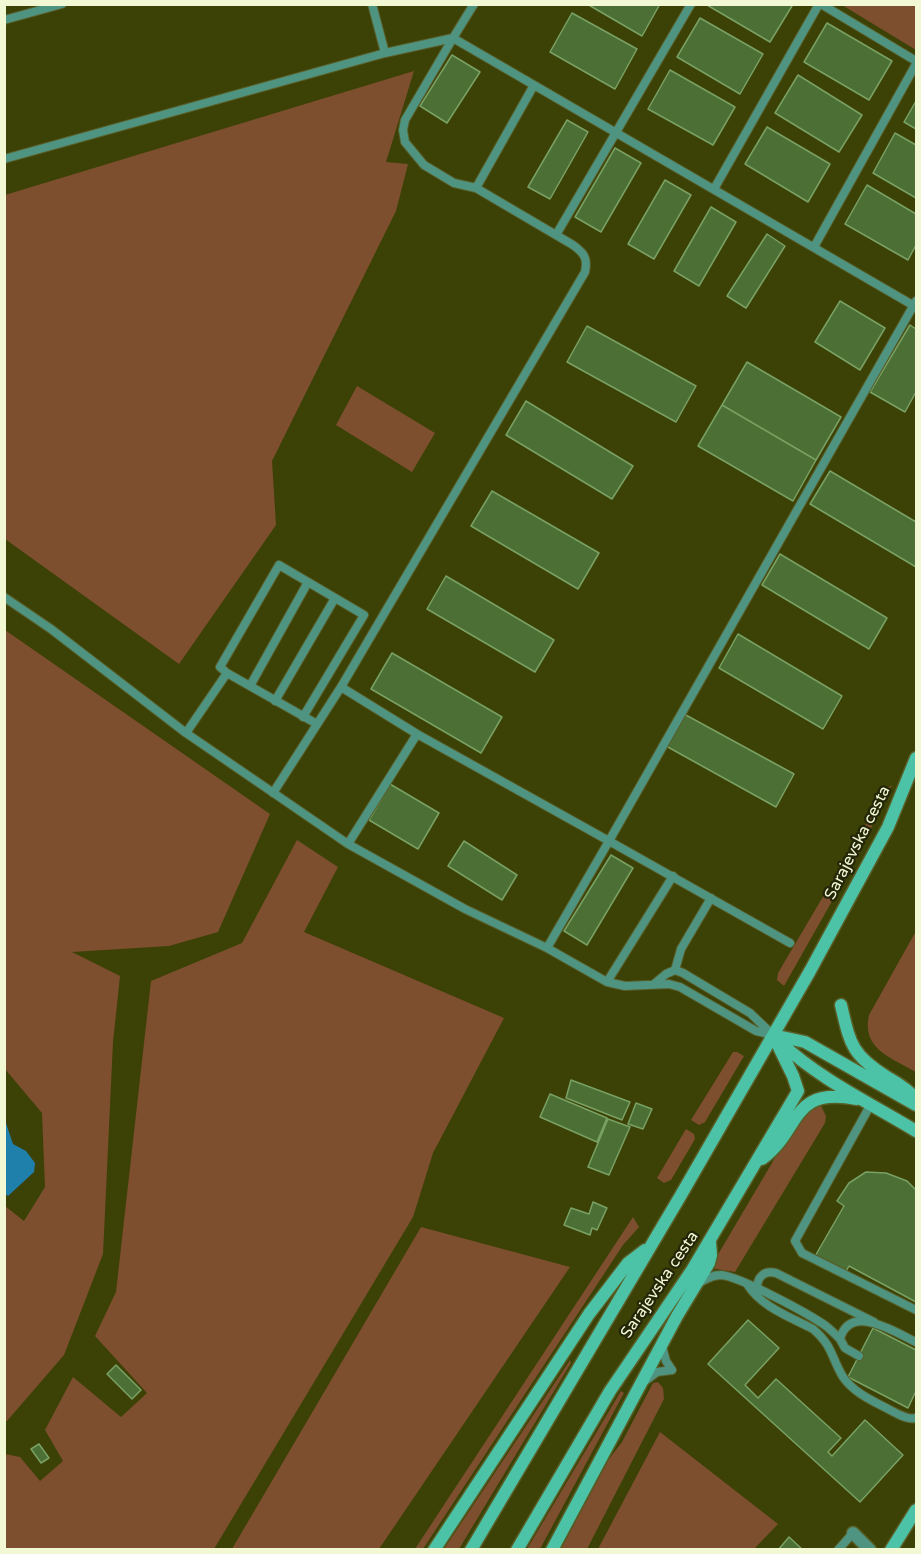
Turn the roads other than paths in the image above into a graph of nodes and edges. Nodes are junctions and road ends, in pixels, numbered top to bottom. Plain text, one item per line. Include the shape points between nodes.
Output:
1 (62, 4) edge
2 (372, 4) edge
3 (474, 4) edge
4 (691, 4) edge
5 (820, 4) edge
6 (4, 20) edge
7 (453, 38) junction
8 (385, 53) junction
9 (916, 63) edge
10 (534, 85) junction
11 (615, 131) junction
12 (4, 159) edge
13 (476, 188) junction
14 (714, 189) junction
15 (556, 235) junction
16 (814, 247) junction
17 (916, 304) edge
18 (308, 582) junction
19 (4, 597) edge
20 (335, 598) junction
21 (227, 673) junction
22 (250, 686) junction
23 (341, 687) junction
24 (275, 701) junction
25 (303, 717) junction
26 (317, 724) junction
27 (186, 734) junction
28 (417, 734) junction
29 (916, 758) edge
30 (273, 793) junction
31 (609, 841) junction
32 (348, 844) junction
33 (673, 876) junction
34 (711, 898) junction
35 (790, 943) dead end
36 (547, 948) junction
37 (675, 970) junction
38 (607, 982) junction
39 (654, 984) junction
40 (841, 1005) dead end
41 (773, 1035) junction
42 (916, 1099) edge
43 (869, 1102) junction
44 (916, 1105) edge
45 (916, 1131) edge
46 (756, 1163) junction
47 (710, 1240) junction
48 (649, 1248) junction
49 (747, 1284) junction
50 (695, 1286) junction
51 (757, 1289) junction
52 (916, 1310) edge
53 (874, 1322) junction
54 (840, 1339) junction
55 (916, 1342) edge
56 (662, 1345) junction
57 (859, 1356) dead end
58 (640, 1386) junction
59 (916, 1418) edge
60 (916, 1510) edge
61 (853, 1533) joint
62 (434, 1550) edge
63 (471, 1550) edge
64 (517, 1550) edge
65 (552, 1550) edge
66 (838, 1550) edge
67 (870, 1550) edge
68 (891, 1550) edge

1 - 6 lane
2 - 8 lane
3 - 7 lane
4 - 11 lane
5 - 9 lane
5 - 14 lane
7 - 8 lane
7 - 10 lane
7 - 13 lane via 405,120 403,130 405,142 424,165 454,183
8 - 12 lane
9 - 16 lane
10 - 11 lane
10 - 13 lane
11 - 14 lane
11 - 15 lane
13 - 15 lane
14 - 16 lane
15 - 23 lane via 582,252 587,261 585,272
16 - 17 lane
17 - 31 lane
18 - 20 lane
18 - 21 lane via 279,566 220,668
18 - 22 lane
19 - 27 lane
20 - 24 lane
20 - 25 lane via 364,615
21 - 22 lane
21 - 27 lane
22 - 24 lane
23 - 26 lane
23 - 28 lane
24 - 25 lane
25 - 26 lane
26 - 30 lane
27 - 30 lane
28 - 31 lane
28 - 32 lane
29 - 41 main road, Sarajevska cesta via 888,827
30 - 32 lane
31 - 33 lane
31 - 36 lane
32 - 36 lane via 465,909
33 - 34 lane
33 - 38 lane
34 - 35 lane
34 - 37 lane via 681,949
36 - 38 lane
37 - 39 lane
37 - 41 lane via 750,1013
38 - 39 lane via 625,987
39 - 41 lane via 680,987 756,1031
40 - 42 main road via 856,1052
41 - 43 main road via 797,1058
41 - 44 main road via 805,1042
41 - 46 main road, Sarajevska cesta via 798,1091
41 - 48 main road, Sarajevska cesta
43 - 45 main road
43 - 46 main road via 831,1097 812,1102 795,1117 772,1151
43 - 52 lane via 795,1241 802,1253
46 - 47 main road, Sarajevska cesta
47 - 50 main road via 709,1263
47 - 64 main road, Sarajevska cesta via 609,1391
48 - 62 main road via 628,1263 589,1314
48 - 63 main road, Sarajevska cesta
49 - 50 lane via 722,1275
49 - 51 lane
49 - 59 lane via 763,1303 820,1334 830,1346 843,1377 862,1395 906,1418
50 - 56 main road
51 - 53 lane via 763,1275 776,1273
51 - 54 lane via 816,1320
53 - 54 lane via 854,1323 844,1328
53 - 55 lane
54 - 57 lane via 845,1348
56 - 58 main road
56 - 58 lane via 672,1370 657,1372
58 - 65 main road
60 - 68 main road
61 - 66 lane
61 - 67 street

